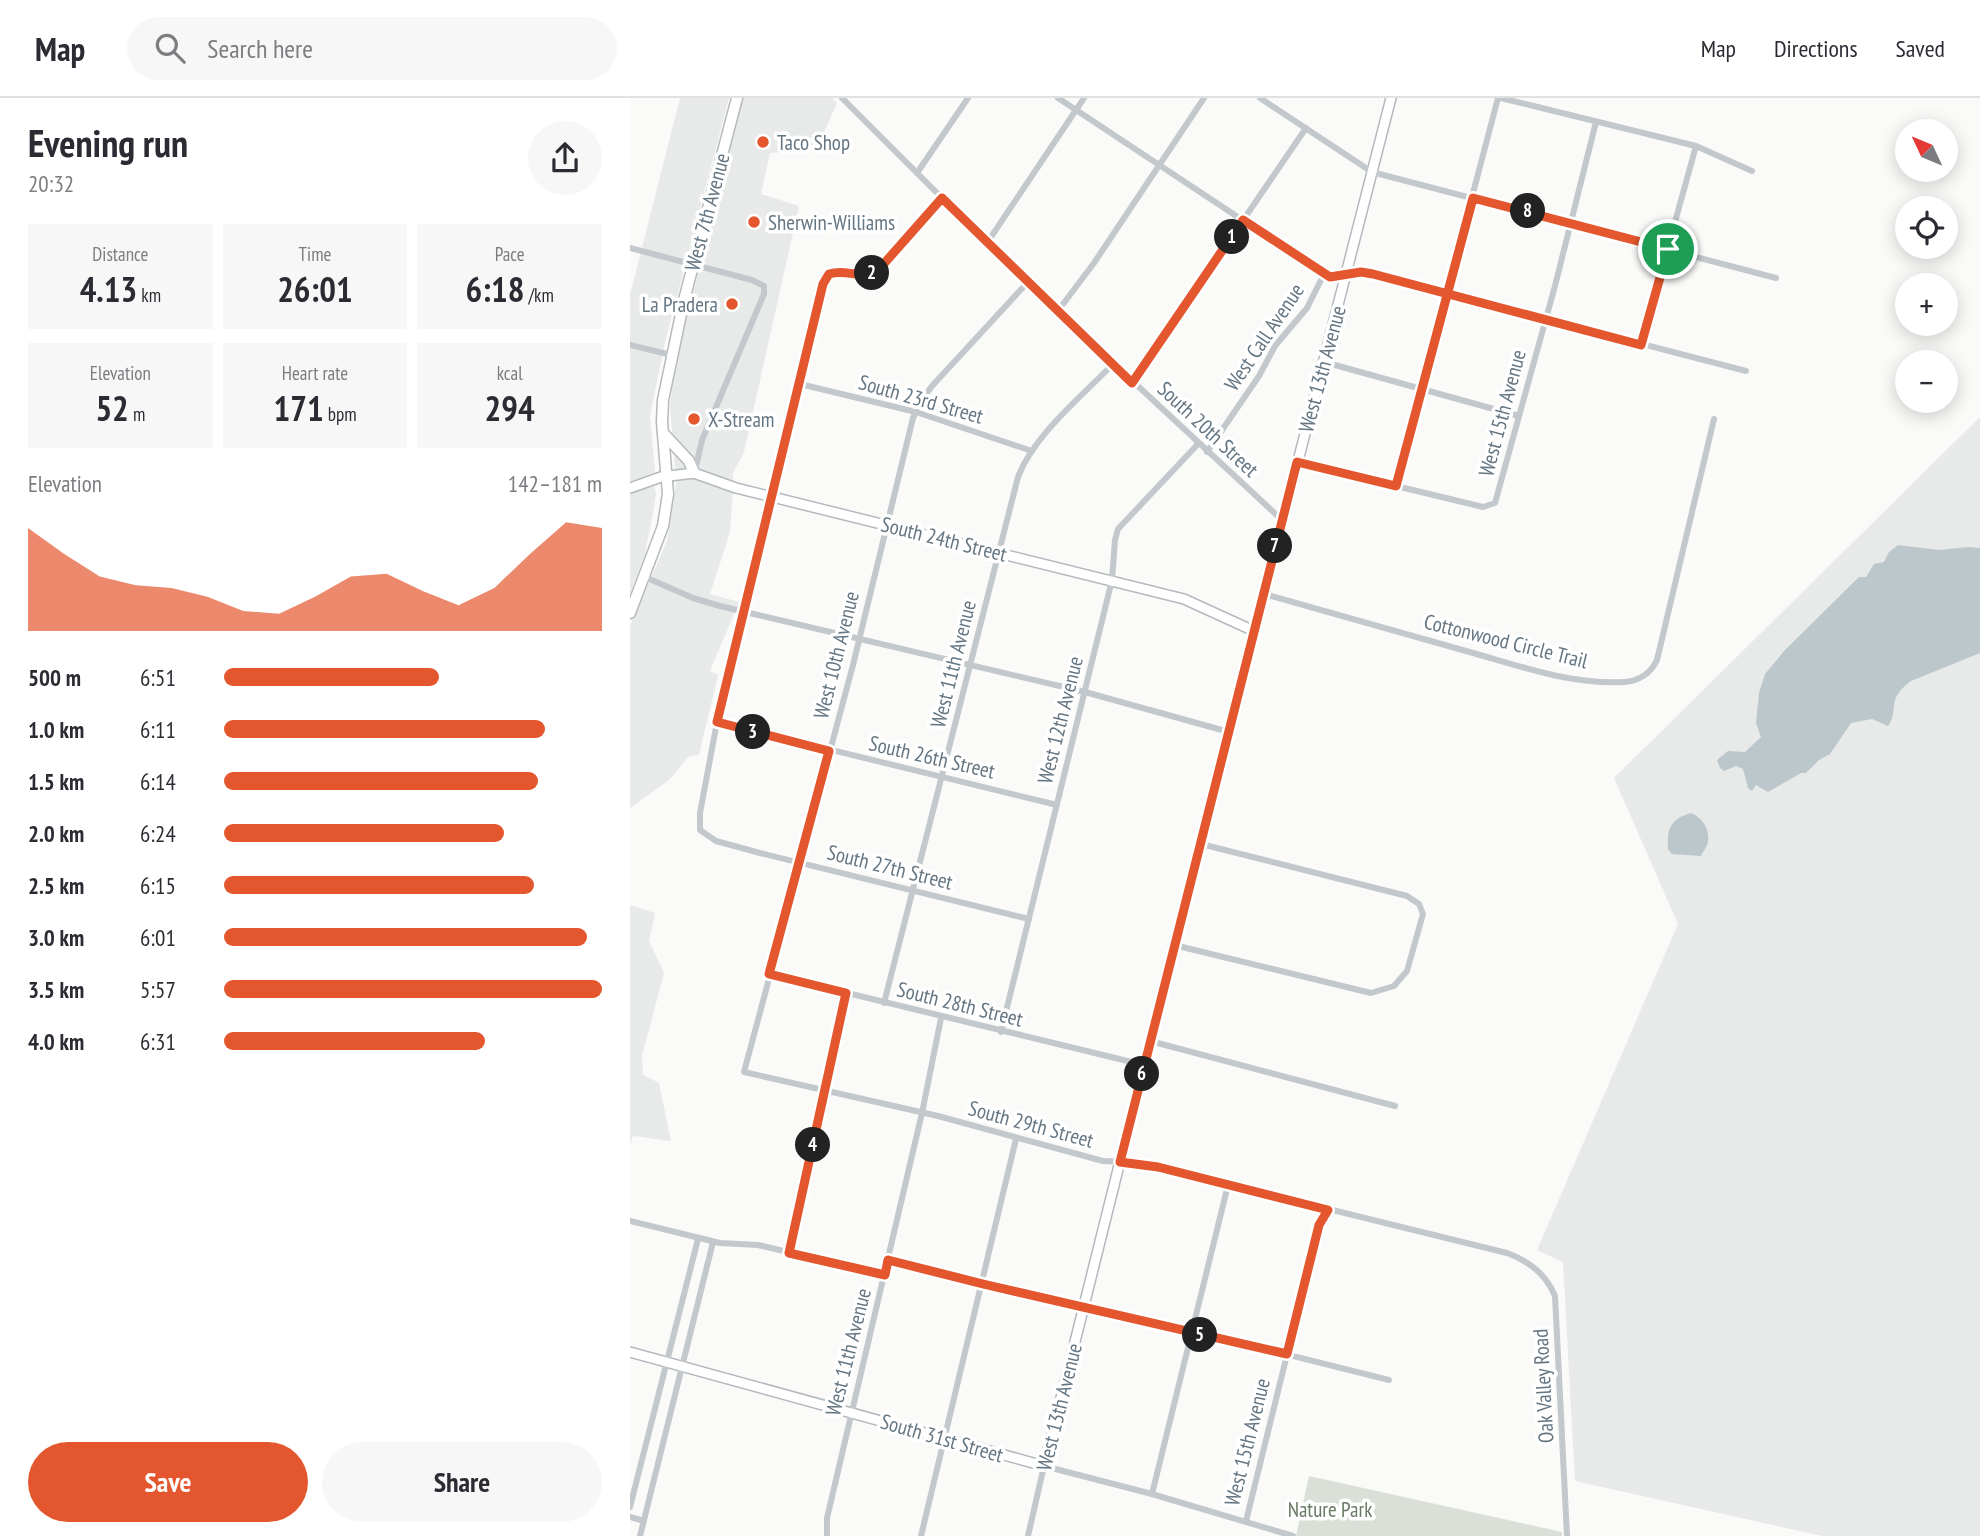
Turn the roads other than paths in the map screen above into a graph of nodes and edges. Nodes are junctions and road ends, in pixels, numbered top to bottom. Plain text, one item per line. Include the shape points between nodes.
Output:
1 (737, 98) edge
2 (842, 98) edge
3 (853, 98) edge
4 (968, 98) edge
5 (1058, 98) edge
6 (1084, 98) edge
7 (1204, 98) edge
8 (1260, 98) edge
9 (1391, 98) edge
10 (1499, 98) edge
11 (849, 105) junction
12 (1076, 110) junction
13 (1596, 122) junction
14 (1306, 128) junction
15 (1696, 146) junction
16 (1159, 166) junction
17 (1752, 171) dead end
18 (1372, 172) junction
19 (917, 173) junction
20 (942, 198) junction
21 (1473, 198) junction
22 (1243, 220) junction
23 (1570, 223) junction
24 (987, 243) junction
25 (630, 248) edge
26 (1668, 249) junction
27 (693, 266) junction
28 (1324, 275) junction
29 (1346, 276) junction
30 (1776, 278) dead end
31 (1027, 284) junction
32 (1448, 295) junction
33 (1057, 312) junction
34 (1546, 320) junction
35 (630, 345) edge
36 (1641, 345) junction
37 (671, 355) junction
38 (1324, 362) junction
39 (1113, 364) junction
40 (1746, 372) dead end
41 (1132, 383) junction
42 (800, 384) junction
43 (1423, 389) junction
44 (916, 412) junction
45 (1519, 416) junction
46 (1714, 419) dead end
47 (663, 433) junction
48 (1198, 444) junction
49 (1032, 451) junction
50 (1207, 452) junction
51 (1297, 462) junction
52 (694, 473) junction
53 (667, 476) junction
54 (1396, 486) junction
55 (630, 488) edge
56 (773, 496) junction
57 (1282, 520) junction
58 (887, 524) junction
59 (999, 554) junction
60 (645, 577) junction
61 (1112, 580) junction
62 (1264, 594) junction
63 (743, 611) junction
64 (630, 613) edge
65 (1254, 631) junction
66 (859, 640) junction
67 (971, 665) junction
68 (1085, 692) junction
69 (717, 722) junction
70 (1229, 732) junction
71 (829, 751) junction
72 (943, 778) junction
73 (1057, 805) junction
74 (1201, 844) junction
75 (799, 863) junction
76 (914, 891) junction
77 (1028, 919) junction
78 (1174, 945) junction
79 (769, 974) junction
80 (846, 993) junction
81 (884, 1003) junction
82 (942, 1018) junction
83 (1001, 1032) junction
84 (1150, 1041) junction
85 (1144, 1065) junction
86 (744, 1072) joint
87 (825, 1091) junction
88 (1395, 1106) dead end
89 (922, 1113) junction
90 (1016, 1139) junction
91 (1120, 1162) junction
92 (1228, 1185) junction
93 (1328, 1210) junction
94 (630, 1221) edge
95 (698, 1238) junction
96 (713, 1242) junction
97 (789, 1253) junction
98 (1512, 1255) joint
99 (888, 1260) junction
100 (885, 1275) junction
101 (983, 1284) junction
102 (1084, 1309) junction
103 (1191, 1333) junction
104 (630, 1352) edge
105 (1287, 1354) junction
106 (667, 1362) junction
107 (683, 1366) junction
108 (1389, 1380) dead end
109 (850, 1412) junction
110 (945, 1440) junction
111 (1044, 1466) junction
112 (1152, 1494) junction
113 (630, 1507) edge
114 (630, 1517) edge
115 (644, 1521) junction
116 (1246, 1521) junction
117 (827, 1534) edge
118 (640, 1536) edge
119 (921, 1536) edge
120 (1028, 1536) edge
121 (1293, 1536) edge
122 (1567, 1536) edge

1 - 27 main road, West 7th Avenue
2 - 11 street, South 20th Street
3 - 11 street
4 - 19 street
5 - 12 street
6 - 12 street
7 - 16 street
8 - 14 street
9 - 18 street, West 13th Avenue
10 - 13 street
10 - 21 street
11 - 19 street, South 20th Street
12 - 16 street
12 - 24 street
13 - 15 street
13 - 23 street, West 15th Avenue
14 - 18 street
14 - 22 street
15 - 17 street
15 - 26 street
16 - 22 street
16 - 33 street
18 - 21 street
18 - 29 street, West 13th Avenue
19 - 20 street, South 20th Street
20 - 24 street, South 20th Street
20 - 42 street via 881,267 866,275 834,272 826,278
21 - 23 street
21 - 32 street
22 - 28 street
22 - 41 street
23 - 26 street
23 - 34 street, West 15th Avenue
24 - 31 street, South 20th Street
25 - 27 street
26 - 30 street
26 - 36 street
27 - 37 main road, West 7th Avenue
27 - 52 street via 764,286 702,440
28 - 29 street
28 - 50 street, West Call Avenue via 1307,308 1275,346
29 - 32 street via 1373,274
29 - 38 street, West 13th Avenue
31 - 33 street, South 20th Street
31 - 44 street, West 10th Avenue via 932,386
32 - 34 street
32 - 43 street
33 - 39 street, South 20th Street
34 - 36 street
34 - 45 street, West 15th Avenue
35 - 37 street
36 - 40 street
37 - 47 main road, West 7th Avenue
38 - 43 street
38 - 51 street, West 13th Avenue
39 - 41 street, South 20th Street
39 - 49 street, West 11th Avenue
41 - 48 street, South 20th Street
42 - 44 street, South 23rd Street
42 - 56 street
43 - 45 street
43 - 54 street
44 - 49 street, South 23rd Street
44 - 58 street, West 10th Avenue
45 - 54 street, West 15th Avenue via 1497,500 1490,506
46 - 62 street, Cottonwood Circle Trail via 1657,660 1640,678 1617,682 1564,677
47 - 52 main road
47 - 53 main road, West 7th Avenue
48 - 50 street, South 20th Street
48 - 61 street, West 12th Avenue via 1118,529
49 - 59 street, West 11th Avenue via 1018,477
50 - 57 street, South 20th Street
51 - 54 street
51 - 57 street, West 13th Avenue
52 - 53 street, South 24th Street
52 - 56 street, South 24th Street
53 - 55 street, South 24th Street
53 - 60 main road, West 7th Avenue via 663,526
56 - 58 street, South 24th Street
56 - 63 street
57 - 62 street, West 13th Avenue
58 - 59 street, South 24th Street
58 - 66 street, West 10th Avenue
59 - 61 street, South 24th Street
59 - 67 street, West 11th Avenue
60 - 63 street via 693,598
60 - 64 main road, West 7th Avenue
61 - 65 street, South 24th Street via 1201,605
61 - 68 street, West 12th Avenue
62 - 65 street, West 13th Avenue
63 - 66 street
63 - 69 street
65 - 70 street, West 13th Avenue
66 - 67 street
66 - 71 street, West 10th Avenue
67 - 68 street
67 - 72 street, West 11th Avenue
68 - 70 street
68 - 73 street, West 12th Avenue
69 - 71 street, South 26th Street
69 - 75 street, South 27th Street via 700,830 716,841
70 - 74 street, West 13th Avenue
71 - 72 street, South 26th Street
71 - 75 street, West 10th Avenue
72 - 73 street, South 26th Street
72 - 76 street, West 11th Avenue
73 - 77 street, West 12th Avenue
74 - 78 street, West 13th Avenue
74 - 78 street via 1407,897 1419,904 1423,909 1407,971 1384,991 1361,992
75 - 76 street, South 27th Street
75 - 79 street, West 10th Avenue
76 - 77 street, South 27th Street
76 - 81 street, West 11th Avenue
77 - 83 street, West 12th Avenue
78 - 84 street, West 13th Avenue
79 - 80 street, South 28th Street
79 - 86 street, West 10th Avenue
80 - 81 street, South 28th Street
80 - 87 street
81 - 82 street, South 28th Street
82 - 83 street, South 28th Street
82 - 89 street, West 11th Avenue
83 - 85 street, South 28th Street
84 - 85 street, West 13th Avenue
84 - 88 street
85 - 91 street, West 13th Avenue
86 - 87 street, South 29th Street
87 - 89 street, South 29th Street
87 - 97 street
89 - 90 street, South 29th Street
89 - 99 street, West 11th Avenue
90 - 91 street, South 29th Street
90 - 101 street
91 - 92 street, South 29th Street
91 - 102 street, West 13th Avenue
92 - 93 street, South 29th Street
92 - 103 street
93 - 98 street, South 29th Street
93 - 105 street, West 15th Avenue via 1319,1225
94 - 95 street
95 - 96 street
95 - 106 street
96 - 97 street
96 - 107 street
97 - 100 street
98 - 122 street, Oak Valley Road via 1548,1280 1555,1296
99 - 100 street, West 11th Avenue
99 - 101 street
100 - 109 street, West 11th Avenue
101 - 102 street
101 - 110 street
102 - 103 street
102 - 111 street, West 13th Avenue
103 - 105 street
103 - 112 street
104 - 106 street, South 31st Street
105 - 108 street
105 - 116 street, West 15th Avenue
106 - 107 street, South 31st Street
106 - 113 street
107 - 109 street, South 31st Street
107 - 115 street
109 - 110 street, South 31st Street
109 - 117 street, West 11th Avenue
110 - 111 street, South 31st Street
110 - 119 street
111 - 112 street, South 31st Street
111 - 120 street, West 13th Avenue
112 - 116 street, South 31st Street
114 - 115 street
115 - 118 street
116 - 121 street, South 31st Street

